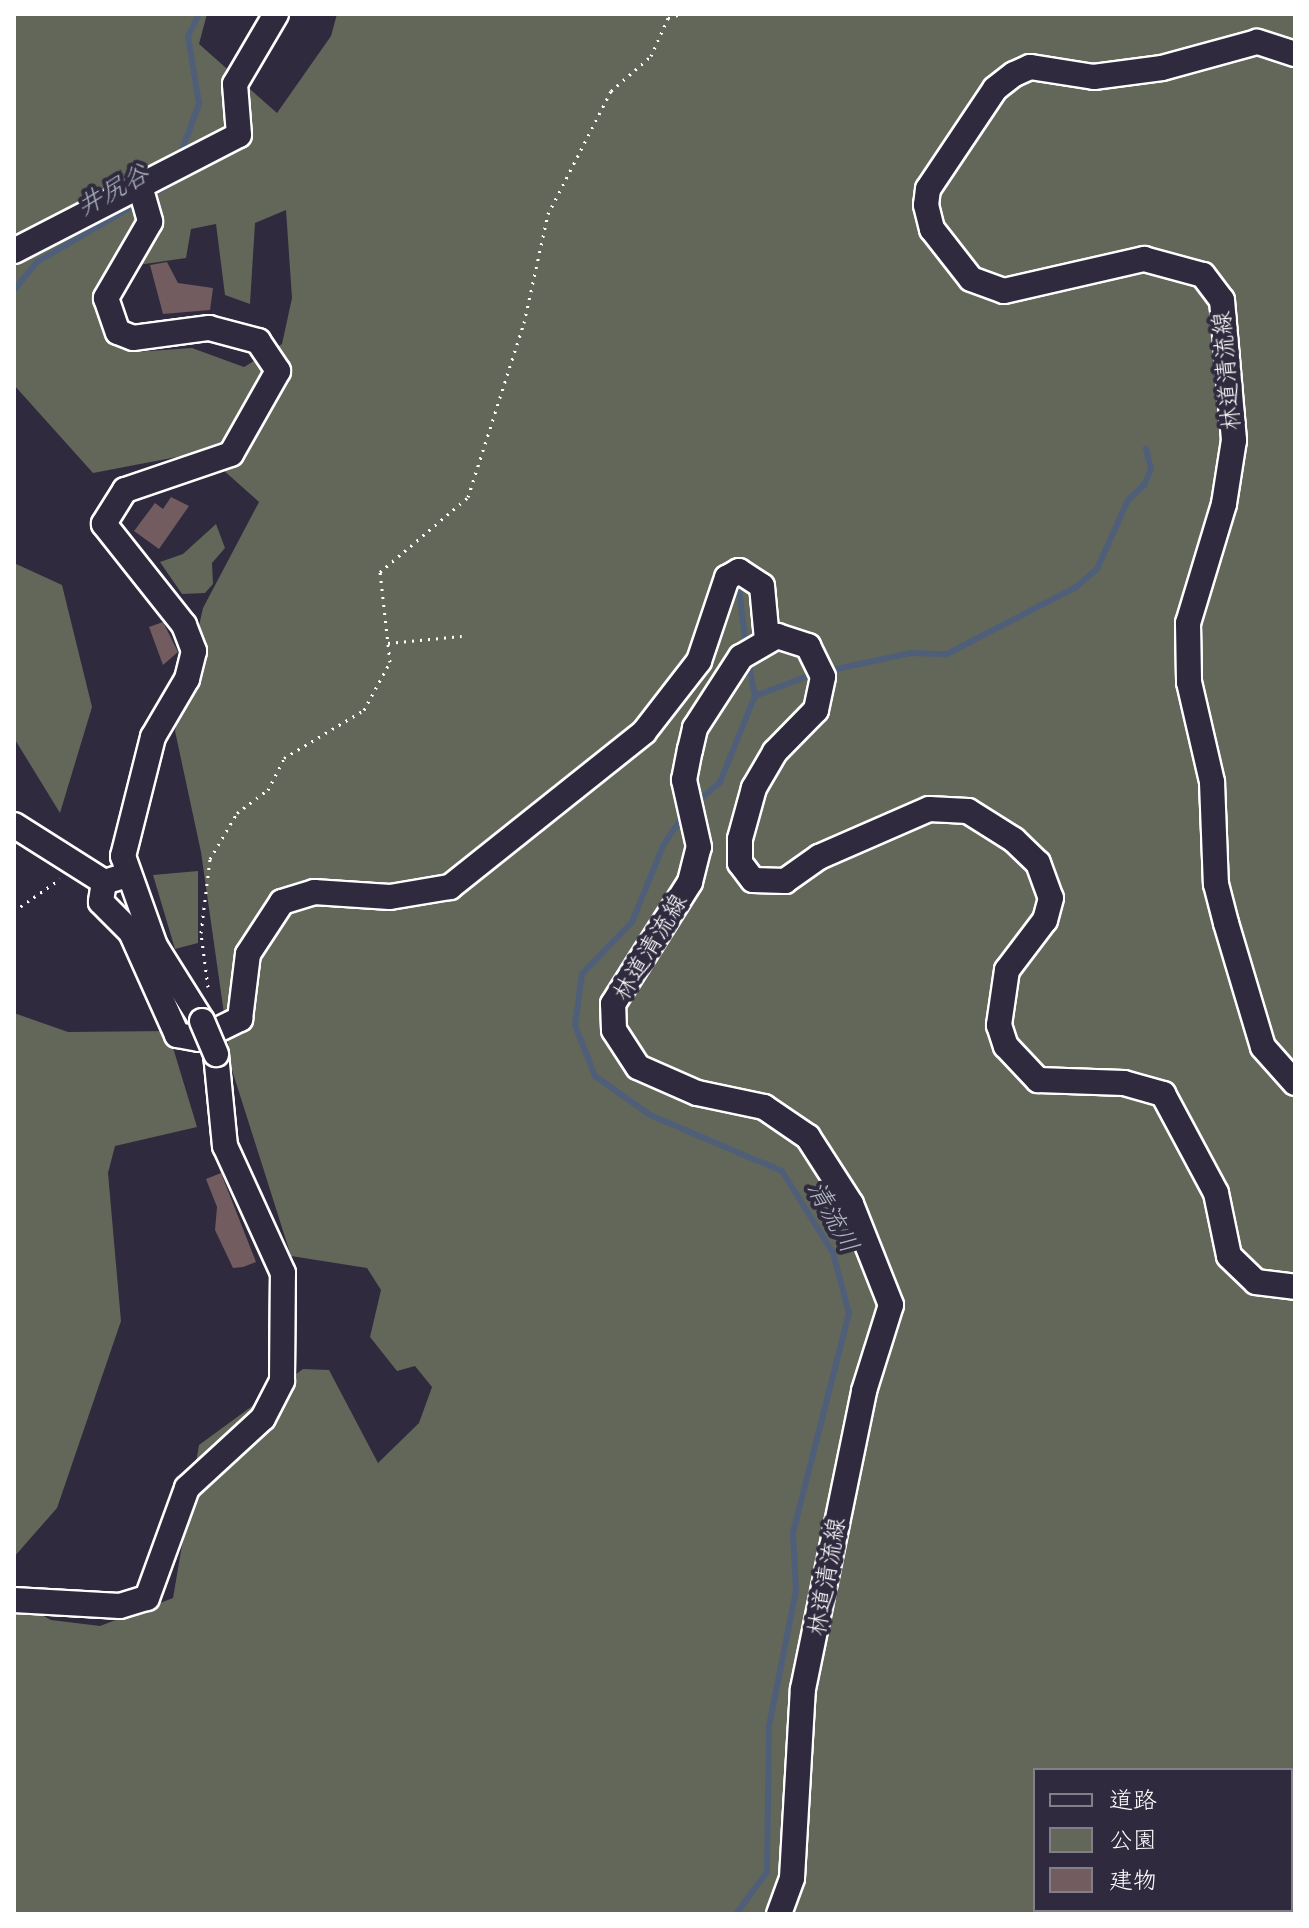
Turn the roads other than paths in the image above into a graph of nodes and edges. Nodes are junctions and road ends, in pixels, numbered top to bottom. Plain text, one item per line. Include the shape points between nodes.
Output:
1 (276, 14) edge
2 (1295, 54) edge
3 (140, 186) junction
4 (14, 251) edge
5 (767, 640) junction
6 (14, 812) edge
7 (23, 828) edge
8 (105, 877) junction
9 (1295, 1083) edge
10 (1295, 1287) edge
11 (14, 1600) edge
12 (779, 1914) edge

1 - 3 street via 235,84 239,135
2 - 9 street, 林道清流線 via 1257,42 1094,77 1030,67 995,89 928,189 926,205 932,229 971,279 1004,291 1144,259 1203,275 1222,300 1234,440 1224,504 1188,623 1189,682 1212,782 1216,884 1226,923 1263,1047
3 - 4 street
3 - 8 street via 150,222 106,298 118,332 133,338 209,328 258,341 278,371 231,454 125,490 106,511 110,537 184,625 194,651 187,679 153,737 125,843
5 - 8 street via 762,586 739,571 727,578 699,661 644,732 450,887 390,897 297,893 282,902 248,954 240,1019 199,1039 177,1035 170,1024 131,932 101,902
5 - 10 street via 808,646 822,673 816,710 775,752 754,788 740,839 740,863 753,880 785,881 819,857 929,809 968,811 1014,840 1038,863 1051,898 1045,920 1007,970 999,1025 1006,1046 1038,1080 1124,1083 1163,1094 1216,1193 1229,1256 1256,1282
5 - 12 street, 林道清流線 via 741,657 695,728 684,780 697,818 690,882 613,1004 614,1030 638,1067 697,1093 764,1107 808,1137 851,1204 891,1305 858,1417 803,1689 792,1878
6 - 7 street
7 - 8 street
8 - 11 street, bridge via 155,946 216,1054 225,1146 283,1273 282,1381 263,1418 187,1488 147,1598 120,1606

